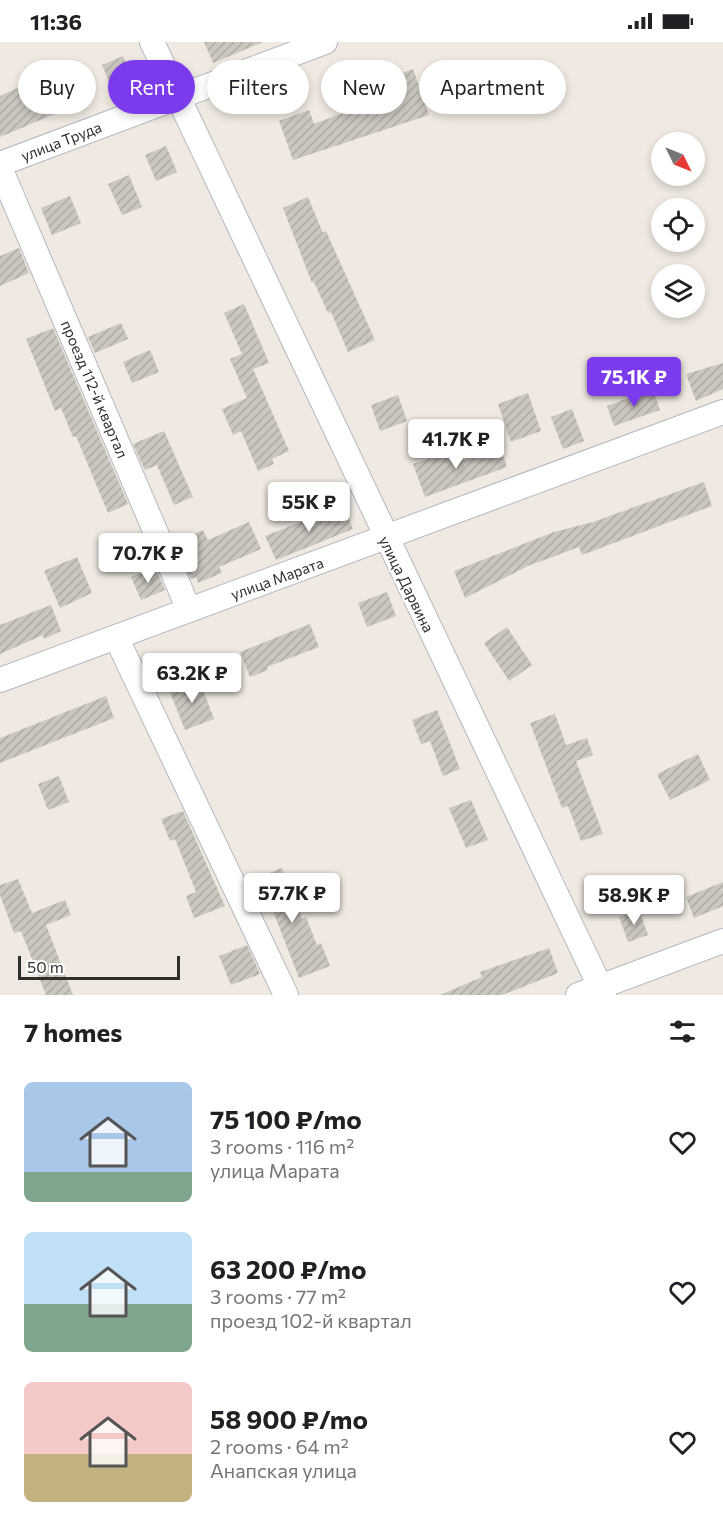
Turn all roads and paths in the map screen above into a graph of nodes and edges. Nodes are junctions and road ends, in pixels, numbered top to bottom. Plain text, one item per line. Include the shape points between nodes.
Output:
1 (152, 42) edge
2 (325, 42) edge
3 (160, 60) edge
4 (195, 91) edge
5 (135, 114) edge
6 (184, 114) edge
7 (0, 166) edge
8 (723, 412) edge
9 (385, 538) junction
10 (189, 610) junction
11 (116, 637) junction
12 (0, 680) edge
13 (723, 941) edge
14 (594, 992) edge
15 (286, 995) edge

1 - 3 street, улица Дарвина
2 - 4 street, улица Труда
5 - 7 street, улица Труда
6 - 9 street, улица Дарвина
7 - 10 street, проезд 112-й квартал
8 - 9 street, улица Марата
9 - 10 street, улица Марата
9 - 14 street, улица Дарвина
10 - 11 street, улица Марата
11 - 12 street, улица Марата
11 - 15 street
13 - 14 street

